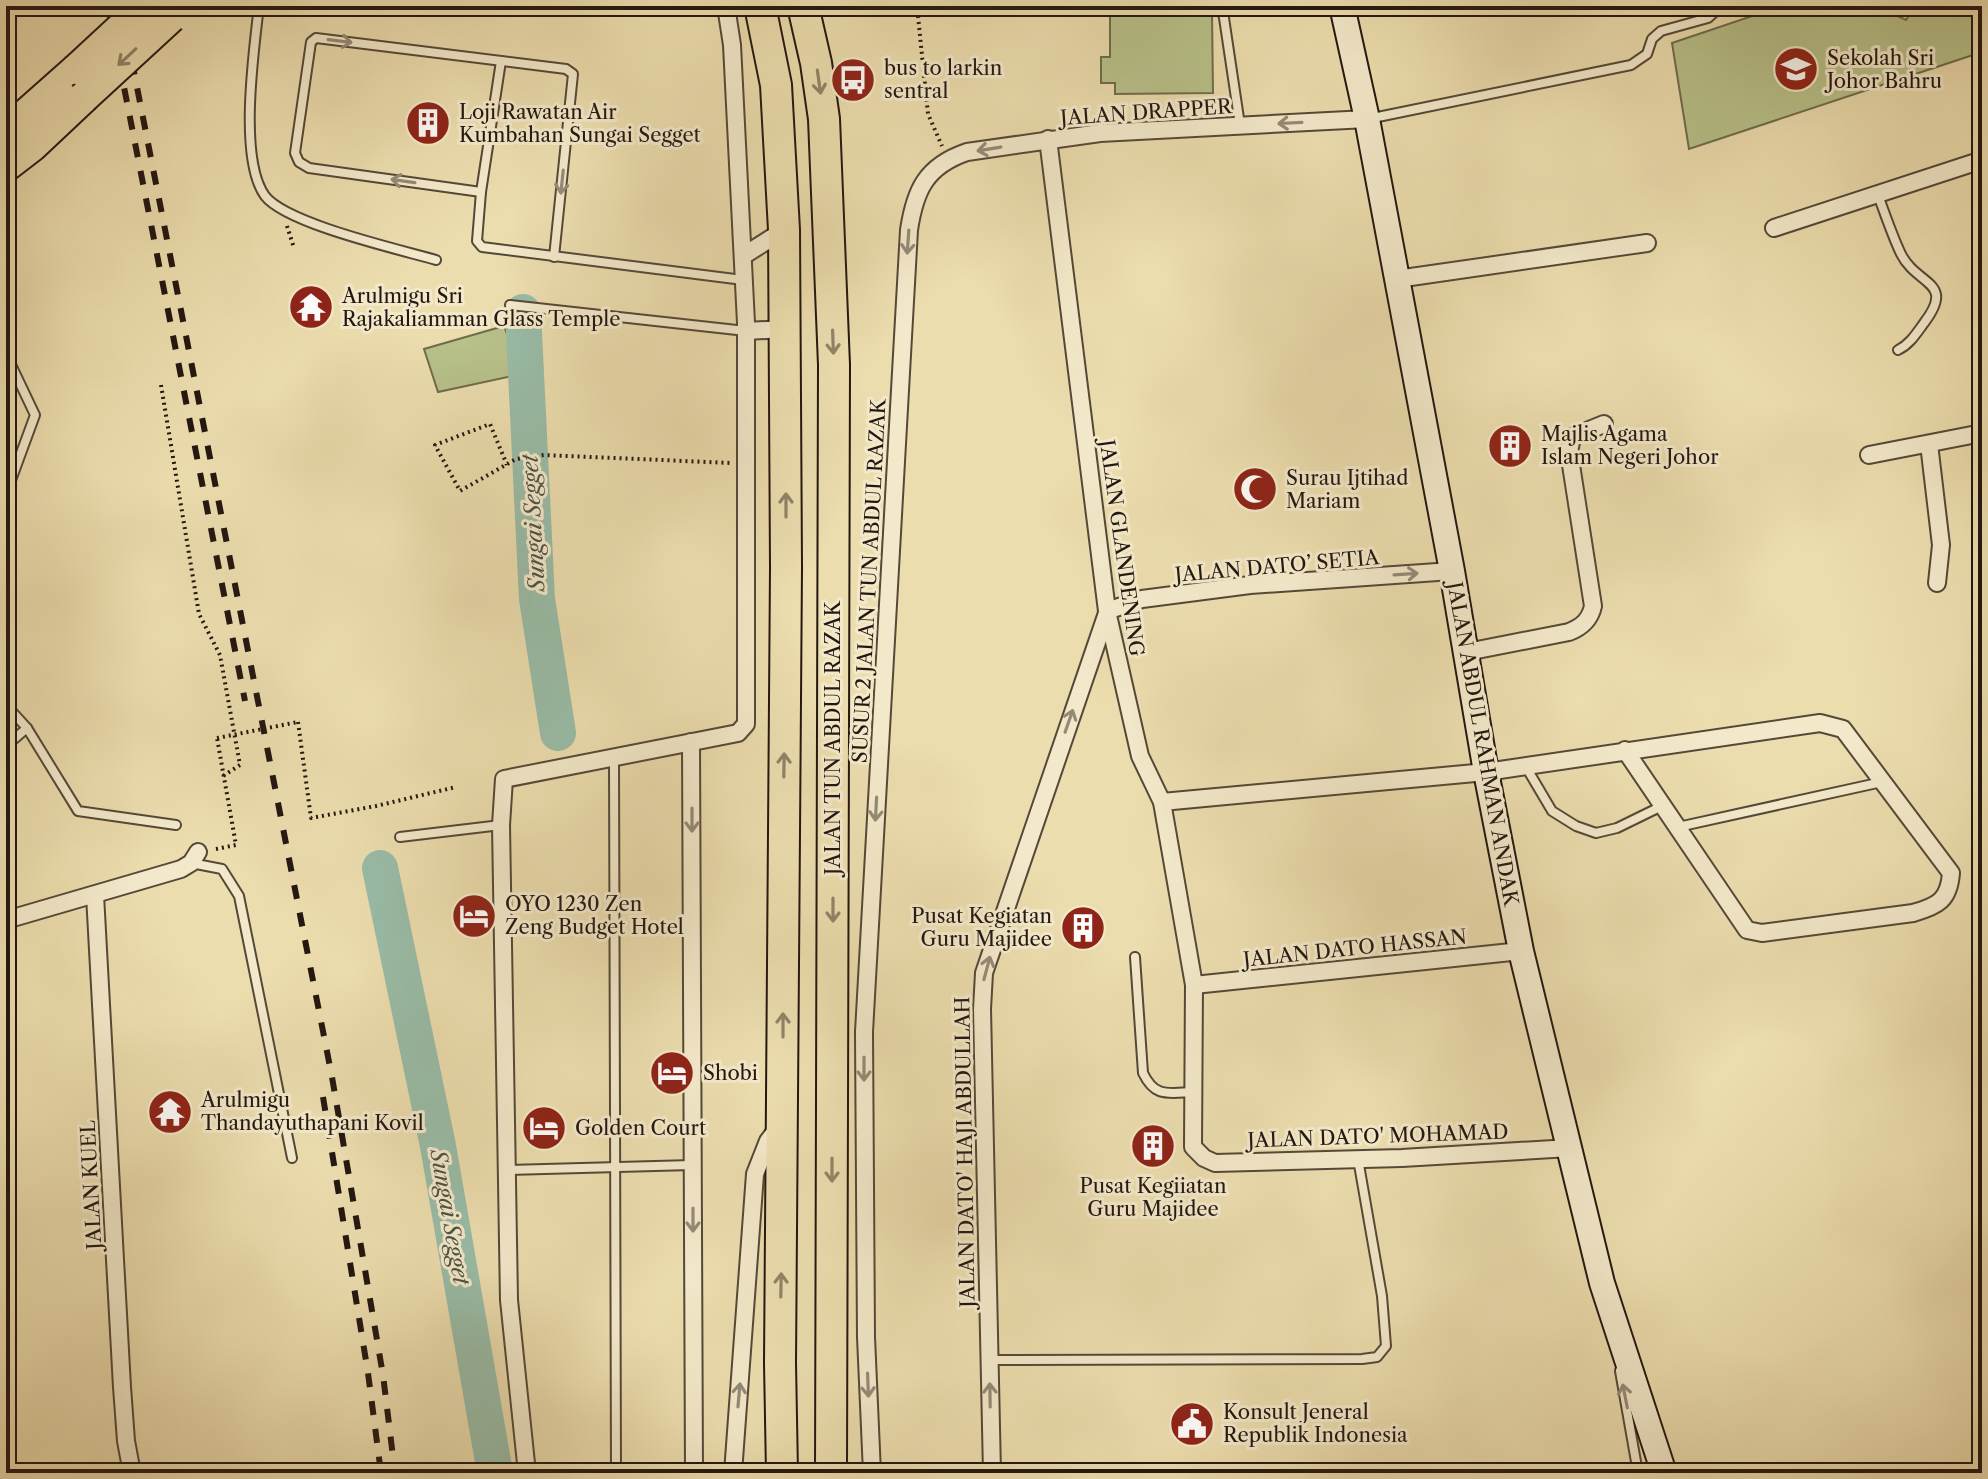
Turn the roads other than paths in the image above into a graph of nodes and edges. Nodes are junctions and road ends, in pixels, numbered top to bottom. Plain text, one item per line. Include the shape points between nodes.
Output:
1 (261, 6) edge
2 (726, 6) edge
3 (760, 6) edge
4 (803, 6) edge
5 (1211, 6) edge
6 (1342, 6) edge
7 (1721, 6) edge
8 (165, 10) edge
9 (501, 61) junction
10 (1367, 119) junction
11 (1240, 126) junction
12 (6, 132) edge
13 (1048, 139) junction
14 (1982, 160) edge
15 (6, 166) edge
16 (933, 170) joint
17 (481, 192) junction
18 (1878, 195) junction
19 (1774, 228) dead end
20 (784, 230) junction
21 (1647, 243) dead end
22 (743, 256) junction
23 (554, 257) junction
24 (436, 260) dead end
25 (1397, 279) junction
26 (744, 280) junction
27 (510, 305) dead end
28 (785, 329) junction
29 (746, 331) junction
30 (1898, 350) dead end
31 (6, 354) edge
32 (1604, 424) dead end
33 (1982, 433) edge
34 (1929, 444) junction
35 (1869, 455) dead end
36 (6, 494) edge
37 (1452, 571) junction
38 (1937, 583) dead end
39 (1107, 611) junction
40 (1467, 652) junction
41 (6, 705) edge
42 (27, 728) junction
43 (691, 742) junction
44 (6, 746) edge
45 (1625, 750) junction
46 (614, 757) junction
47 (1525, 766) junction
48 (1486, 772) junction
49 (1883, 782) junction
50 (1162, 802) junction
51 (1664, 805) junction
52 (176, 825) dead end
53 (501, 825) junction
54 (1678, 827) junction
55 (400, 837) dead end
56 (194, 858) joint
57 (95, 895) junction
58 (6, 920) edge
59 (1521, 951) junction
60 (1135, 957) dead end
61 (1194, 985) junction
62 (1193, 1092) junction
63 (783, 1121) junction
64 (1193, 1147) joint
65 (1570, 1148) junction
66 (292, 1158) dead end
67 (1358, 1159) junction
68 (693, 1165) junction
69 (614, 1167) junction
70 (507, 1170) junction
71 (1602, 1283) junction
72 (832, 1296) junction
73 (856, 1336) junction
74 (989, 1360) junction
75 (780, 1363) junction
76 (1664, 1472) edge
77 (132, 1473) edge
78 (527, 1473) edge
79 (616, 1473) edge
80 (694, 1473) edge
81 (733, 1473) edge
82 (765, 1473) edge
83 (782, 1473) edge
84 (831, 1473) edge
85 (850, 1473) edge
86 (872, 1473) edge
87 (992, 1473) edge
88 (1638, 1473) edge

1 - 24 lane via 251,75 250,135 266,197 291,215
2 - 22 street
3 - 20 highway via 776,85
4 -> 72 highway, JALAN TUN ABDUL RAZAK via 824,119 834,365
5 - 11 lane via 1222,10 1224,18
6 - 10 street, JALAN ABDUL RAHMAN ANDAK
7 - 10 lane via 1708,18 1661,31 1647,54 1631,65
8 - 12 highway, bridge via 77,69
8 -> 15 highway, bridge via 83,98
9 - 17 lane
17 -> 9 lane via 309,168 299,162 295,153 311,42 316,38
9 -> 23 lane via 573,74
10 -> 11 street, JALAN DRAPPER
10 - 25 street, JALAN ABDUL RAHMAN ANDAK
11 - 13 street, JALAN DRAPPER
13 -> 16 street, JALAN DRAPPER via 967,152
13 - 39 street, JALAN GLANDENING
14 - 18 street
16 -> 73 street, SUSUR 2 JALAN TUN ABDUL RAZAK via 913,206 908,246 864,1032
17 - 23 lane via 477,241 482,247
18 - 19 street
18 - 30 lane via 1901,255 1912,271 1935,287 1938,298 1907,346
20 - 22 street
20 - 28 highway
21 - 25 street
22 - 26 street
23 - 26 lane
25 - 37 street, JALAN ABDUL RAHMAN ANDAK
26 - 29 street
27 - 29 lane
28 - 29 street
63 -> 28 highway
29 - 43 street via 746,724 738,733
31 - 36 lane via 35,415
32 - 40 street via 1572,437 1569,452 1591,616 1569,632
33 - 34 street
34 - 35 street
34 - 38 street via 1941,545
39 -> 37 street, JALAN DATO’ SETIA via 1142,599 1250,585
37 - 40 street, JALAN ABDUL RAHMAN ANDAK
39 - 50 street, JALAN GLANDENING via 1140,756
74 -> 39 street, JALAN DATO' HAJI ABDULLAH via 984,973
40 - 48 street, JALAN ABDUL RAHMAN ANDAK
41 - 42 lane
42 - 44 lane
42 - 52 lane via 78,811
43 - 46 street
43 -> 68 street
45 - 47 street
45 - 49 street via 1820,723 1843,729
45 - 51 street
46 - 53 street via 504,779
46 - 69 lane
47 - 48 street
47 - 51 lane via 1552,811 1596,833
48 - 50 street
48 - 59 street, JALAN ABDUL RAHMAN ANDAK
49 - 54 lane
49 - 54 street via 1951,873 1945,896 1933,907 1762,933 1747,930
50 - 61 street, JALAN GLANDENING
51 - 54 street
53 - 55 lane
53 - 70 street
56 - 57 street via 181,869
56 - 66 lane via 222,869 239,896
57 - 58 street
57 - 77 street, JALAN KUEL via 122,1387
59 - 61 street, JALAN DATO HASSAN
59 - 65 street, JALAN ABDUL RAHMAN ANDAK
60 - 62 lane via 1143,1073 1150,1087 1162,1093
61 - 62 street, JALAN GLANDENING
62 - 64 street, JALAN GLANDENING
75 -> 63 highway
81 -> 63 street via 755,1174
64 - 67 street, JALAN DATO' MOHAMAD via 1215,1163
65 - 67 street, JALAN DATO' MOHAMAD
65 - 71 street, JALAN ABDUL RAHMAN ANDAK
67 - 74 lane via 1382,1296 1386,1346 1377,1357
68 - 69 lane
68 -> 80 street
69 - 70 lane
69 - 79 lane
70 - 78 street via 509,1300
71 - 76 street, JALAN ABDUL RAHMAN ANDAK
88 -> 71 lane
72 - 73 highway
72 - 84 highway, JALAN TUN ABDUL RAZAK
73 - 85 highway
73 -> 86 street, SUSUR 2 JALAN TUN ABDUL RAZAK
87 -> 74 street, JALAN DATO' HAJI ABDULLAH
75 - 82 highway
75 - 83 highway

